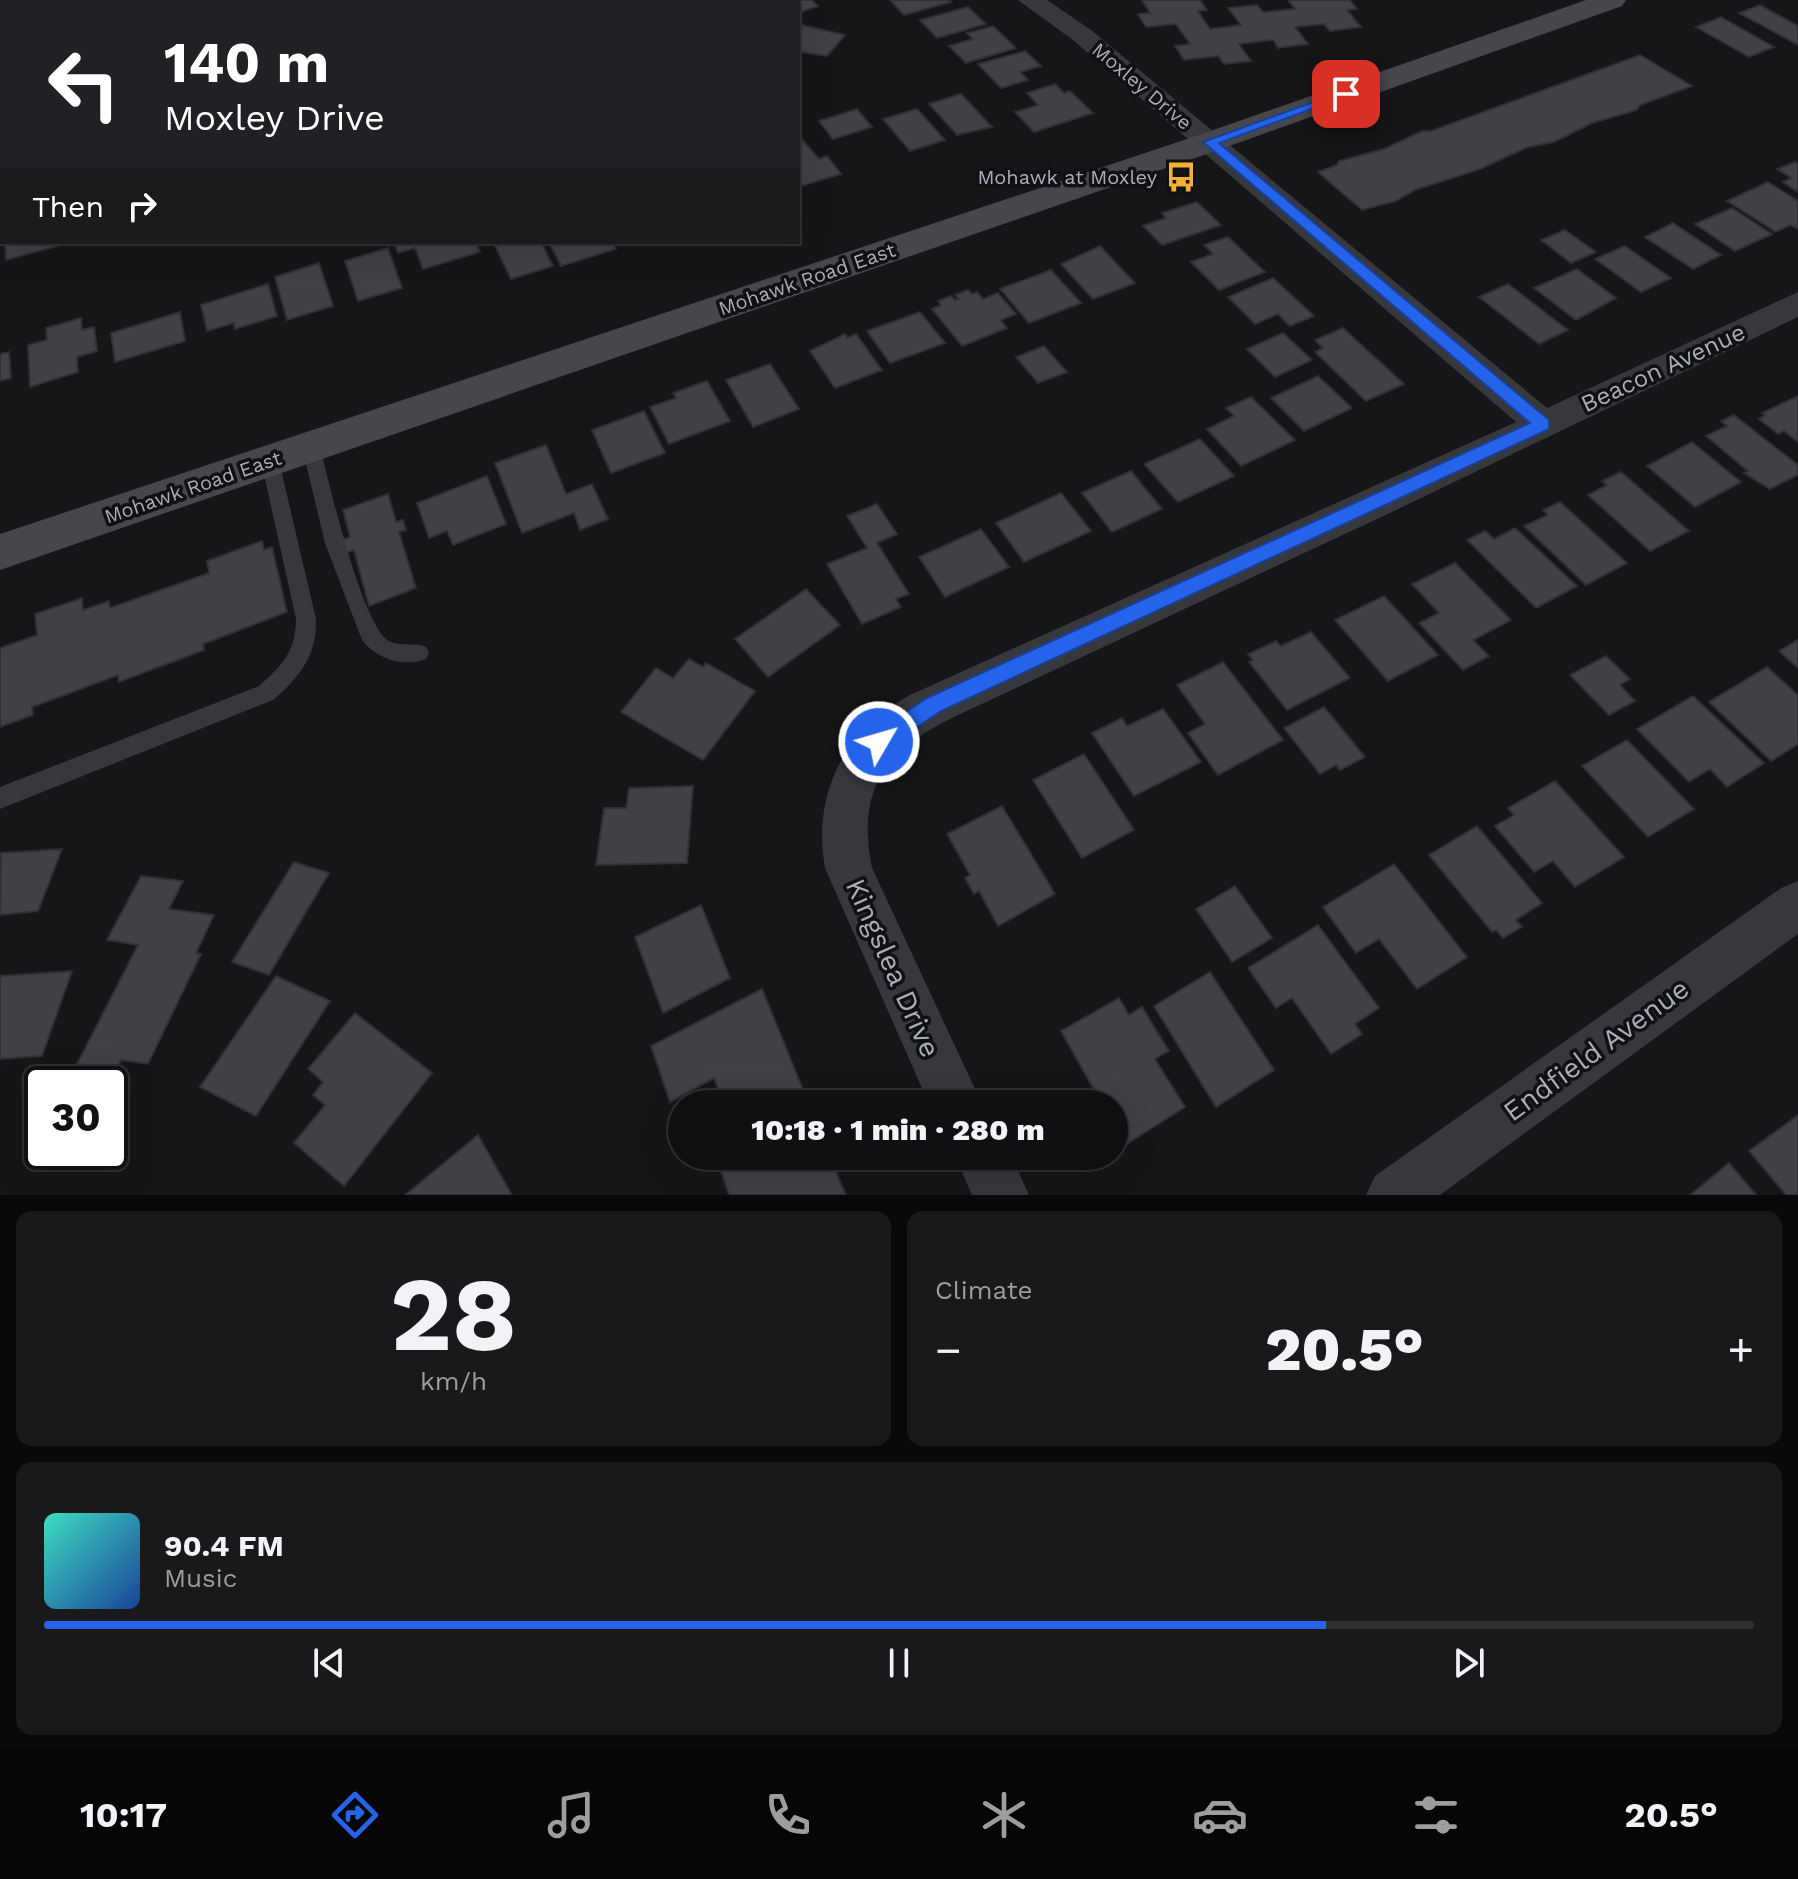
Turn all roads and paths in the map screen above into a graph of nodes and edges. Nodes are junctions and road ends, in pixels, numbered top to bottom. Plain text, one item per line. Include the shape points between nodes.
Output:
1 (1030, 0) edge
2 (1612, 0) edge
3 (1210, 142) junction
4 (1798, 303) edge
5 (1543, 425) junction
6 (311, 447) junction
7 (270, 461) junction
8 (0, 552) edge
9 (419, 653) dead end
10 (852, 781) joint
11 (0, 798) edge
12 (1798, 905) edge
13 (950, 1090) edge
14 (989, 1170) edge
15 (1001, 1195) edge
16 (1394, 1195) edge

1 - 3 street, Moxley Drive via 1082,35
2 - 3 main road, Mohawk Road East
3 - 5 street, Moxley Drive
3 - 6 main road, Mohawk Road East
4 - 5 street, Beacon Avenue
5 - 10 street, Beacon Avenue via 934,705 879,742
6 - 7 main road, Mohawk Road East
6 - 9 lane via 335,543 369,634 390,653
7 - 8 main road, Mohawk Road East
7 - 11 lane via 306,619 308,641 295,668 266,693
10 - 13 street, Kingslea Drive via 844,819 849,873
12 - 16 street, Endfield Avenue
14 - 15 street

